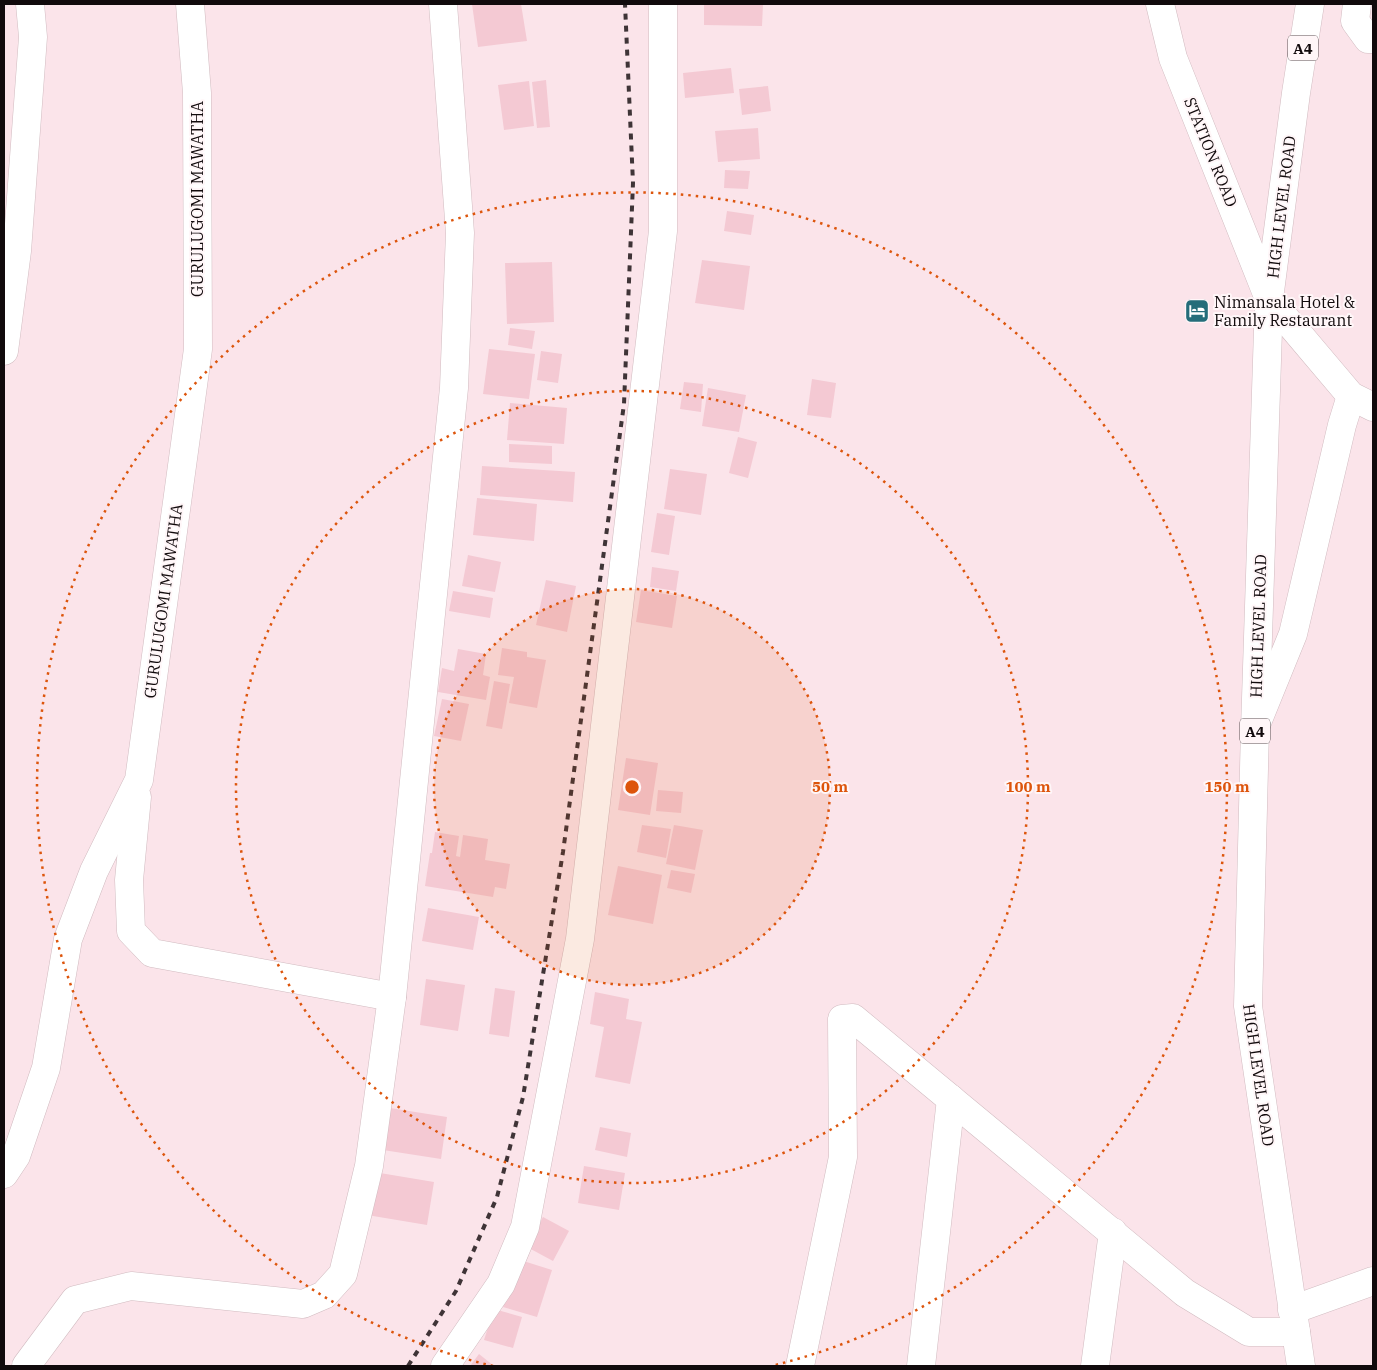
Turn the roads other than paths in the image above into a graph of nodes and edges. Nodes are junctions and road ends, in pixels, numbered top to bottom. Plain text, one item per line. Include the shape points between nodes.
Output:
1 (30, 4) edge
2 (190, 4) edge
3 (443, 4) edge
4 (663, 4) edge
5 (1160, 4) edge
6 (1294, 4) edge
7 (1310, 4) edge
8 (1357, 4) edge
9 (1373, 39) edge
10 (1296, 93) junction
11 (1269, 298) junction
12 (4, 351) edge
13 (1362, 401) edge
14 (1255, 729) junction
15 (139, 780) junction
16 (392, 997) junction
17 (952, 1099) junction
18 (4, 1174) edge
19 (1113, 1232) junction
20 (1373, 1281) edge
21 (1294, 1321) junction
22 (26, 1366) edge
23 (445, 1366) edge
24 (800, 1366) edge
25 (921, 1366) edge
26 (1095, 1366) edge
27 (1301, 1366) edge

1 - 12 main road via 32,56 17,251
2 - 15 main road, GURULUGOMI MAWATHA via 197,93 198,349
3 - 16 main road via 460,233 454,388
4 - 23 main road via 663,231 580,939 525,1227 501,1284
5 - 11 main road, STATION ROAD via 1173,58
6 - 10 main road, HIGH LEVEL ROAD / A4
7 - 10 main road, HIGH LEVEL ROAD / A4
8 - 9 main road via 1355,21 1368,39
10 - 11 main road, HIGH LEVEL ROAD / A4
11 - 13 main road
11 - 14 main road, HIGH LEVEL ROAD / A4
13 - 14 main road via 1342,425 1293,634
14 - 21 main road, HIGH LEVEL ROAD / A4 via 1248,1006
15 - 16 main road via 129,880 131,931 152,953
15 - 18 main road, GURULUGOMI MAWATHA via 94,871 68,939 46,1068 16,1156
16 - 22 main road via 370,1166 343,1274 324,1296 302,1304 131,1286 75,1300
17 - 19 main road
17 - 24 main road via 853,1018 842,1019 843,1158
17 - 25 main road
19 - 21 main road via 1185,1293 1249,1332
19 - 26 main road
20 - 21 main road
21 - 27 main road, HIGH LEVEL ROAD / A4

